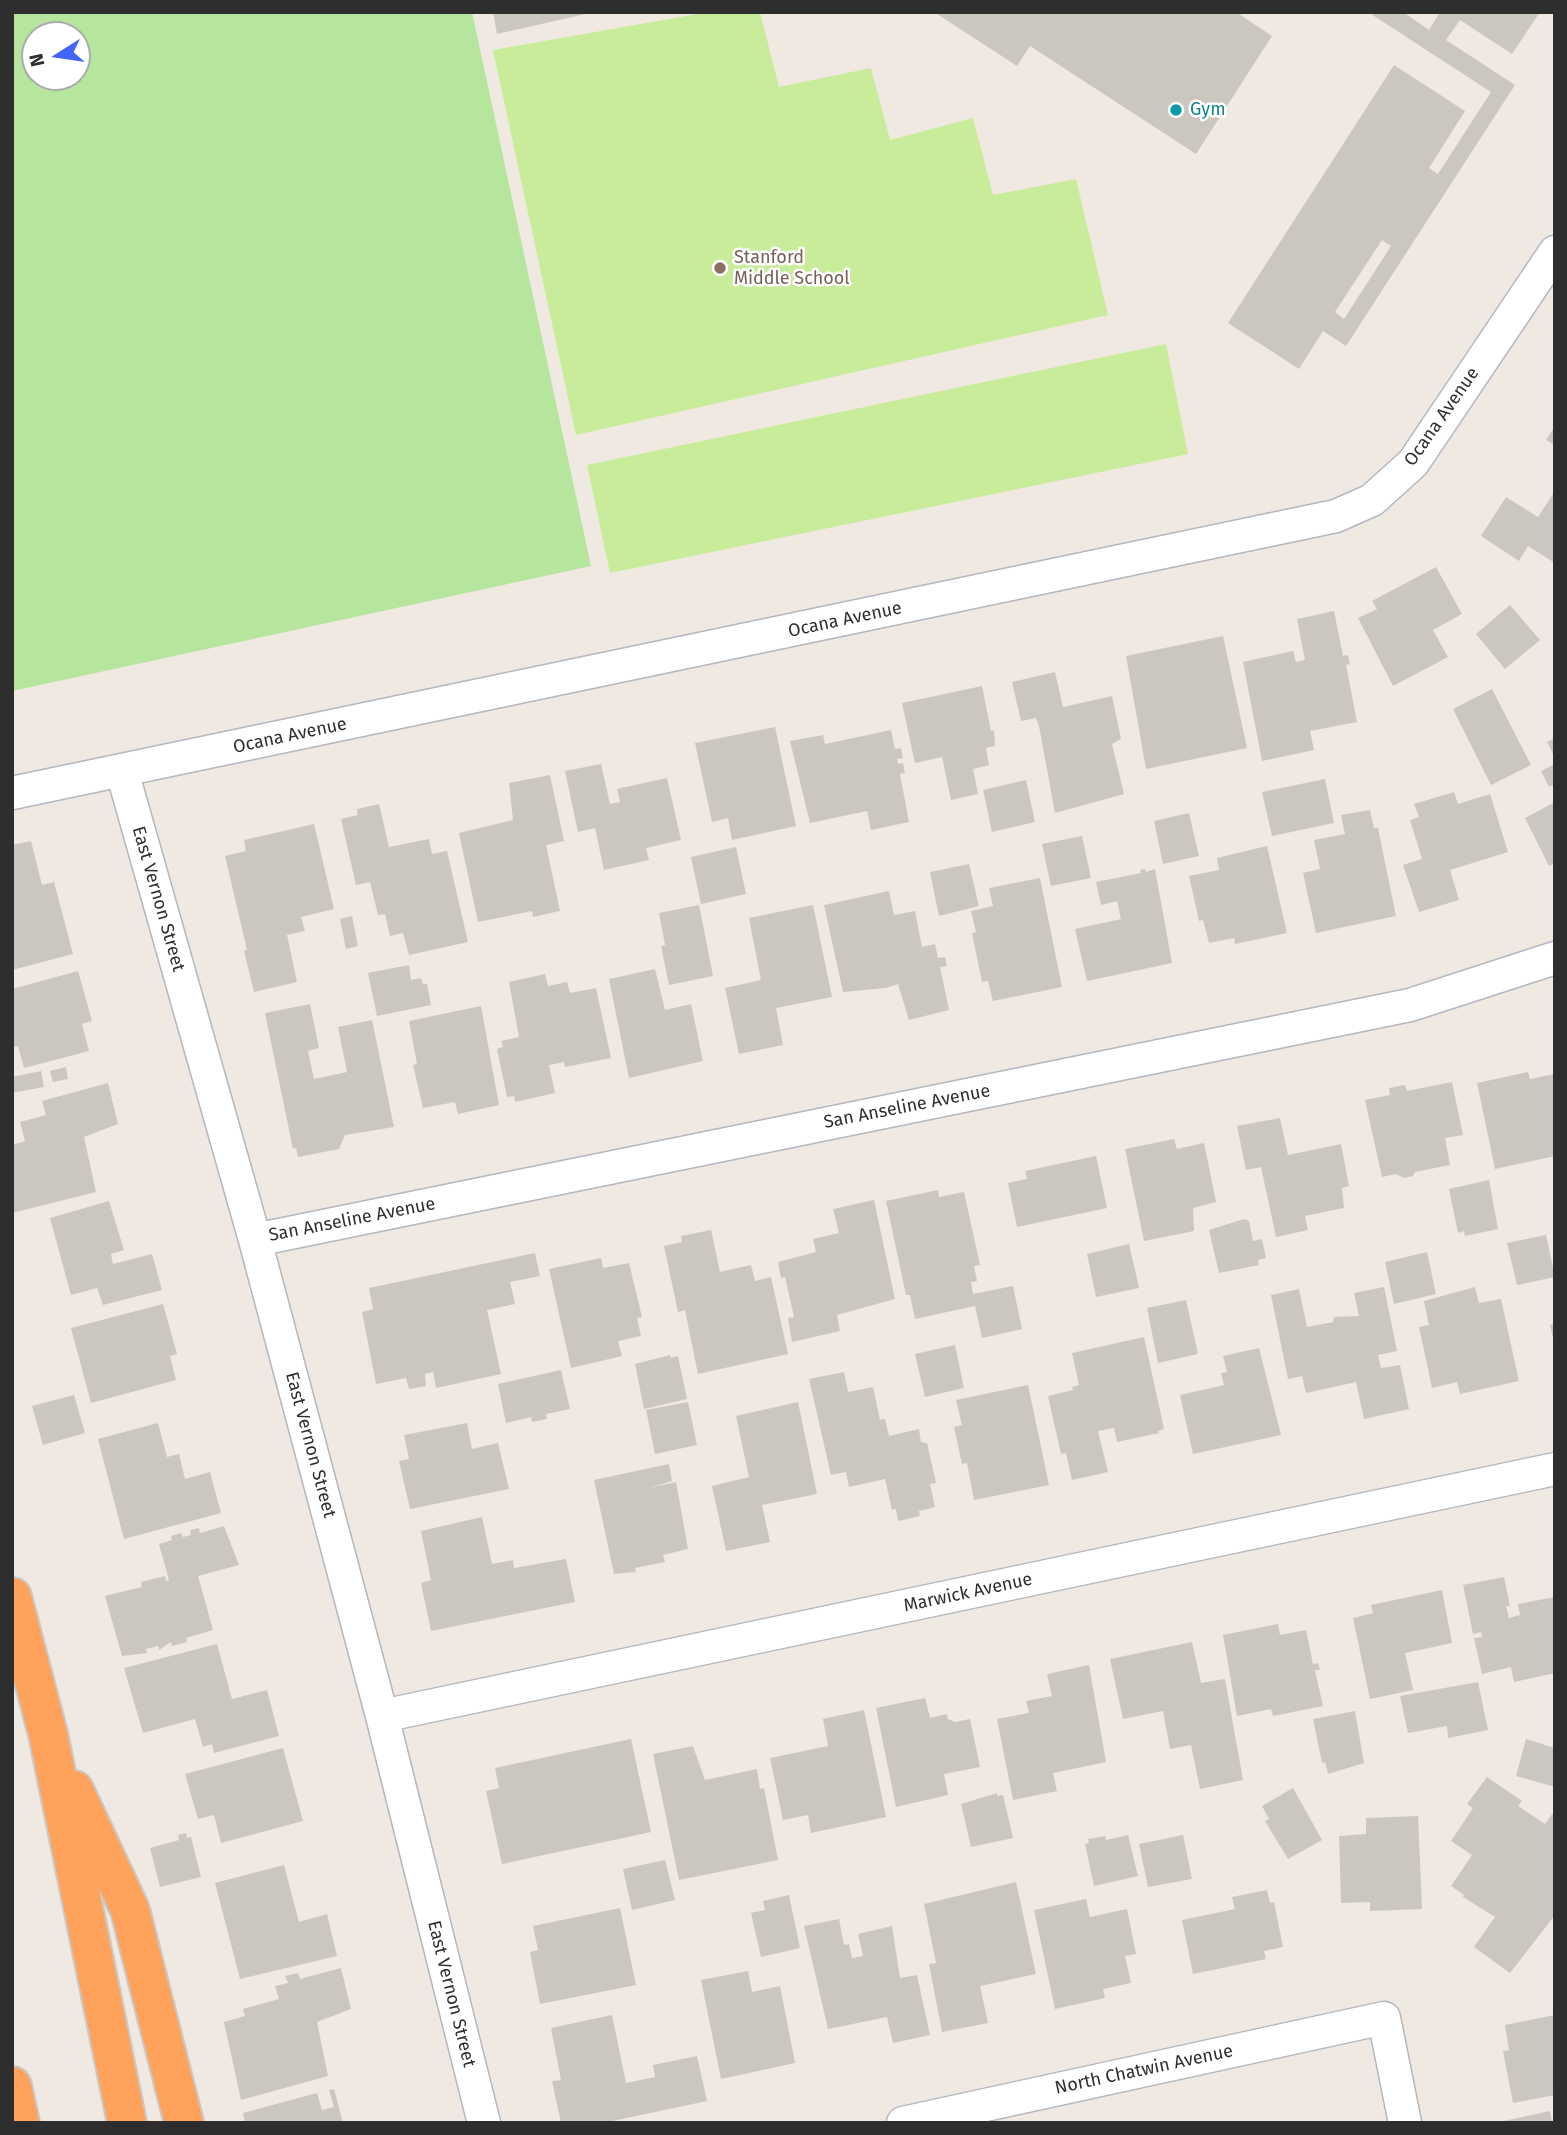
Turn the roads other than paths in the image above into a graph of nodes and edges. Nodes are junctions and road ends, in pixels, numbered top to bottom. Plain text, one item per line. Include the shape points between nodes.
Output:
1 (1555, 253) edge
2 (122, 771) junction
3 (12, 793) edge
4 (1555, 958) edge
5 (255, 1240) junction
6 (1555, 1469) edge
7 (12, 1597) edge
8 (382, 1716) junction
9 (48, 1734) junction
10 (12, 2085) edge
11 (20, 2123) edge
12 (127, 2123) edge
13 (184, 2123) edge
14 (484, 2123) edge
15 (903, 2123) edge
16 (1405, 2123) edge

1 - 2 street, Ocana Avenue via 1413,463 1373,500 1336,516
2 - 3 street, Ocana Avenue
2 - 5 street, East Vernon Street
4 - 5 street, San Anseline Avenue via 1410,1006
5 - 8 street, East Vernon Street
6 - 8 street, Marwick Avenue
7 - 9 highway
8 - 14 street, East Vernon Street
9 - 12 highway
9 - 13 highway via 130,1910
10 - 11 highway
15 - 16 street, North Chatwin Avenue via 1384,2018

